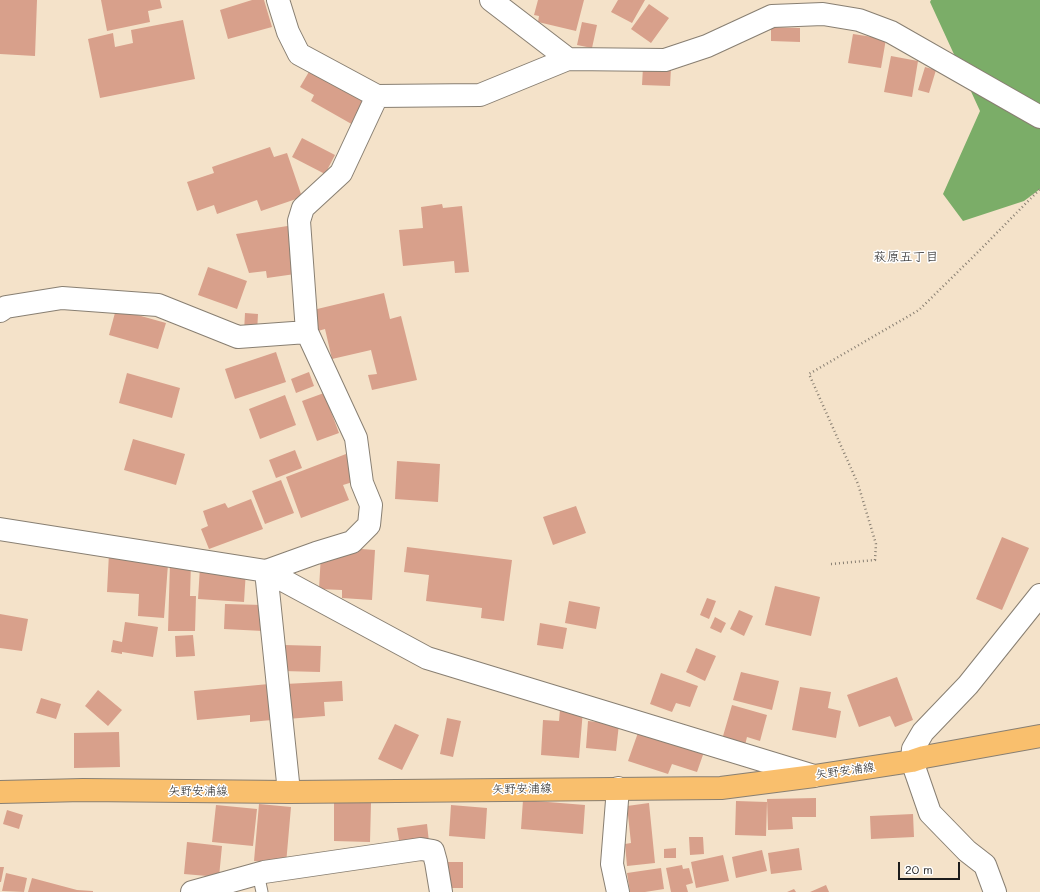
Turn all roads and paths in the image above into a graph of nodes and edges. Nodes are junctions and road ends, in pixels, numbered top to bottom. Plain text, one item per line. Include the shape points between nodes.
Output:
1 (278, 0) edge
2 (491, 0) edge
3 (568, 60) junction
4 (377, 96) junction
5 (1040, 117) edge
6 (1040, 190) edge
7 (0, 311) edge
8 (307, 332) junction
9 (0, 529) edge
10 (832, 564) dead end
11 (266, 571) junction
12 (1040, 595) edge
13 (1040, 736) edge
14 (912, 761) junction
15 (814, 776) junction
16 (618, 788) junction
17 (0, 792) edge
18 (289, 792) junction
19 (260, 883) edge
20 (192, 892) edge
21 (441, 892) edge
22 (618, 892) edge
23 (995, 892) edge

1 - 4 street via 288,32 299,54
2 - 3 street
3 - 4 street via 480,95
3 - 5 street via 665,60 706,46 772,16 823,14 859,20 891,32
4 - 8 street via 341,173 303,208 299,221
6 - 10 path via 919,310 809,374 858,484 876,544 875,560
7 - 8 street via 6,307 62,298 84,299 158,305 238,337
8 - 11 street via 356,438 362,484 371,505 369,525 352,542
9 - 11 street
11 - 15 street via 427,658
11 - 18 street
12 - 14 street via 968,685 923,732 913,749
13 - 14 main road, 矢野安浦線
14 - 15 main road, 矢野安浦線
14 - 23 street via 930,813 984,865
15 - 16 main road, 矢野安浦線 via 721,788
16 - 18 main road, 矢野安浦線
16 - 22 street via 612,864
17 - 18 main road, 矢野安浦線
19 - 20 street
19 - 21 street via 421,849 433,851

